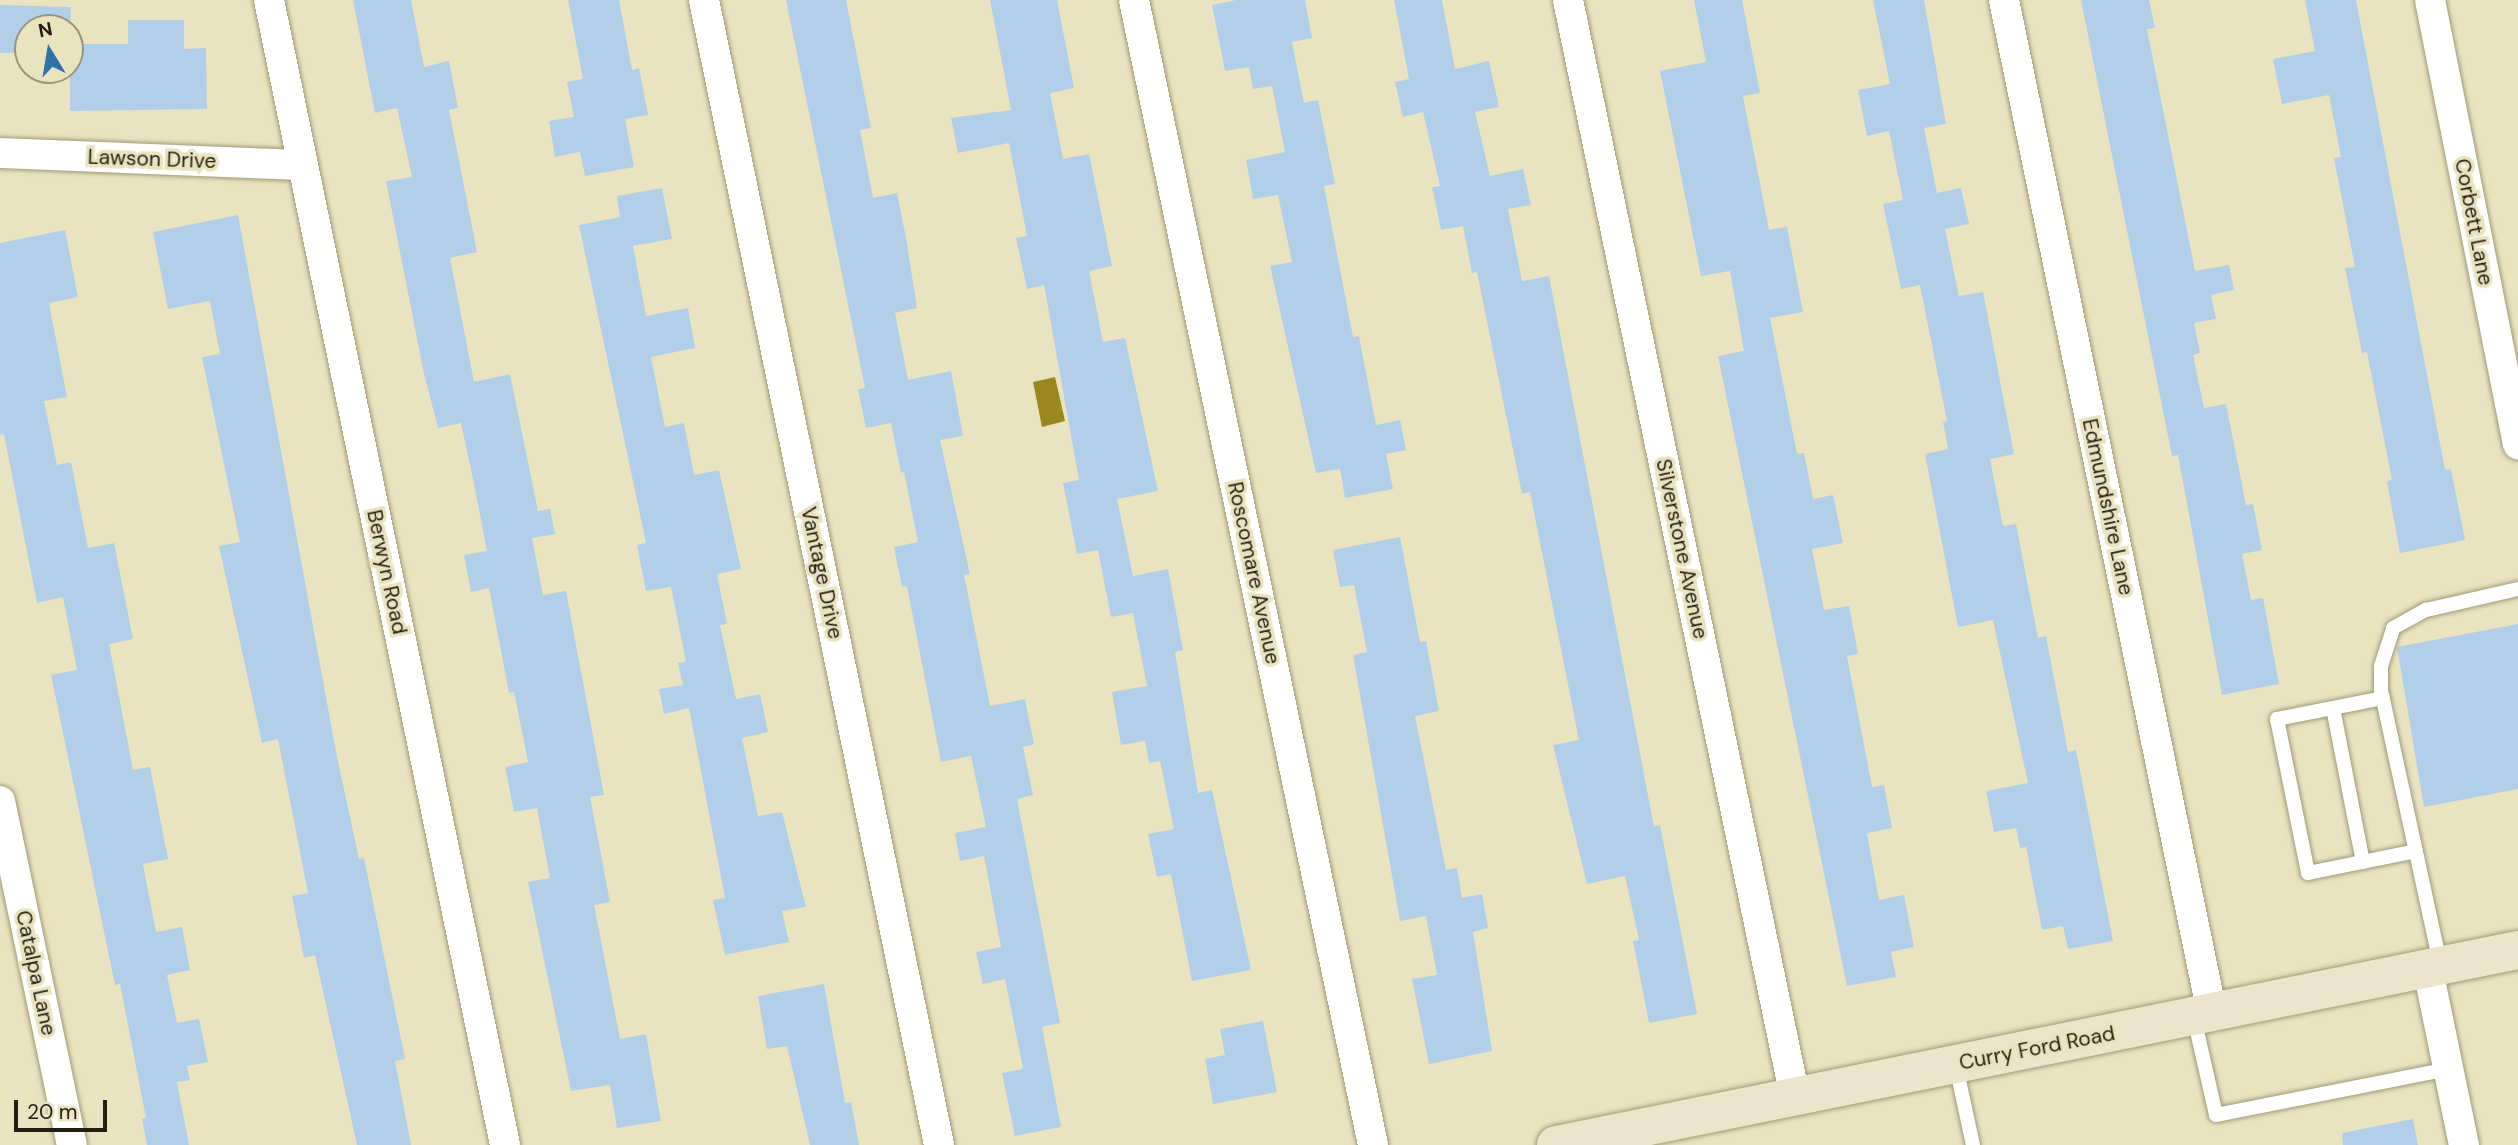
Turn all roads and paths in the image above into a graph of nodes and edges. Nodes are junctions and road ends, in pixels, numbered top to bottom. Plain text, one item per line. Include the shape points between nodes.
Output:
1 (269, 0) edge
2 (704, 0) edge
3 (1134, 0) edge
4 (1568, 0) edge
5 (2004, 0) edge
6 (2430, 0) edge
7 (0, 153) edge
8 (303, 165) junction
9 (2518, 444) edge
10 (2518, 589) edge
11 (2383, 698) junction
12 (2333, 708) junction
13 (0, 801) edge
14 (2416, 851) junction
15 (2363, 862) junction
16 (2518, 950) edge
17 (2434, 968) junction
18 (2203, 1015) junction
19 (1956, 1064) junction
20 (2449, 1069) junction
21 (1795, 1097) junction
22 (72, 1145) edge
23 (505, 1145) edge
24 (939, 1145) edge
25 (1373, 1145) edge
26 (1556, 1145) edge
27 (1973, 1145) edge
28 (2464, 1145) edge

1 - 8 street, Berwyn Road
2 - 24 street, Vantage Drive
3 - 25 street, Roscomare Avenue
4 - 21 street, Silverstone Avenue
5 - 18 street, Edmundshire Lane
6 - 9 street, Corbett Lane
7 - 8 street, Lawson Drive
8 - 23 street, Berwyn Road
10 - 11 lane via 2426,610 2393,628 2381,666
11 - 12 lane
11 - 14 lane
12 - 15 lane
12 - 15 lane via 2277,719 2279,732 2308,873
13 - 22 street, Catalpa Lane
14 - 15 lane
14 - 17 lane
16 - 17 street, Curry Ford Road
17 - 18 street, Curry Ford Road
17 - 20 street
18 - 19 street, Curry Ford Road
18 - 20 lane via 2216,1115
19 - 21 street, Curry Ford Road
19 - 27 lane
20 - 28 street
21 - 26 street, Curry Ford Road via 1664,1129

